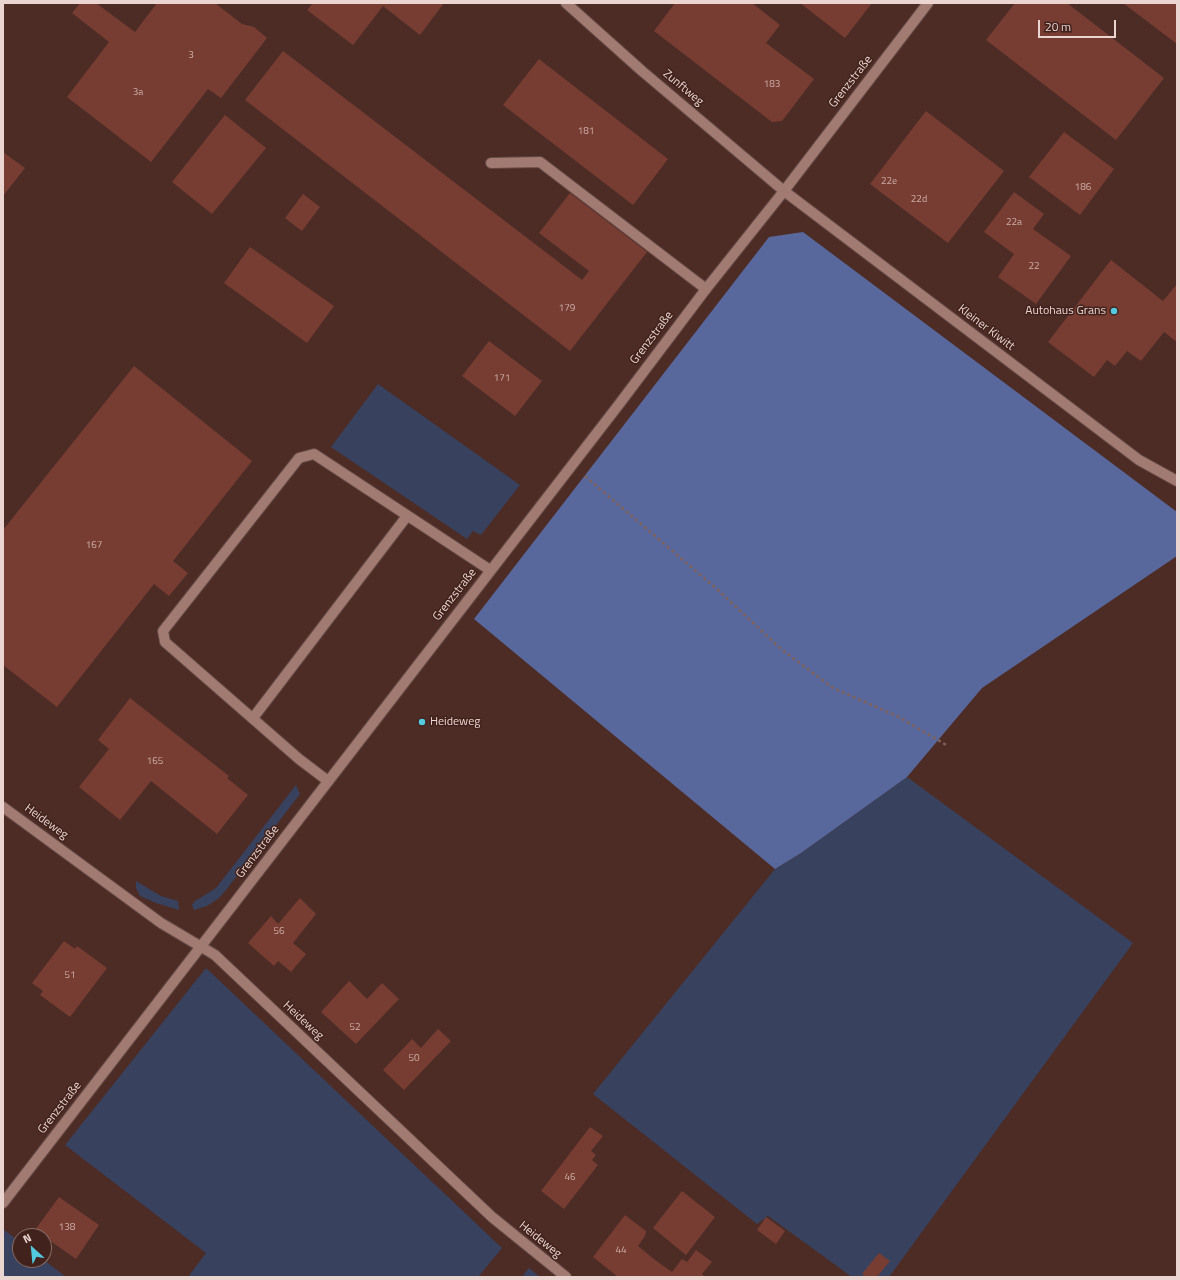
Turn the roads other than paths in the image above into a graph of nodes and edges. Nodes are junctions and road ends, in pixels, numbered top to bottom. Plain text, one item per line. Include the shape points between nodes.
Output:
1 (566, 3) edge
2 (928, 3) edge
3 (492, 163) dead end
4 (784, 191) junction
5 (706, 289) junction
6 (1177, 481) edge
7 (407, 516) junction
8 (490, 570) junction
9 (253, 718) junction
10 (328, 781) junction
11 (3, 807) edge
12 (202, 946) junction
13 (3, 1203) edge
14 (566, 1277) edge

1 - 4 street, Zunftweg
2 - 4 street, Grenzstraße
3 - 5 street via 540,162
4 - 5 street, Grenzstraße
4 - 6 street, Kleiner Kiwitt via 1139,460
5 - 8 street, Grenzstraße
7 - 8 street
7 - 9 street
7 - 9 street via 314,454 299,458 163,631 165,642
8 - 10 street, Grenzstraße
9 - 10 street
10 - 12 street, Grenzstraße
11 - 12 street, Heideweg via 161,923
12 - 13 street, Grenzstraße
12 - 14 street, Heideweg via 215,955 492,1217

